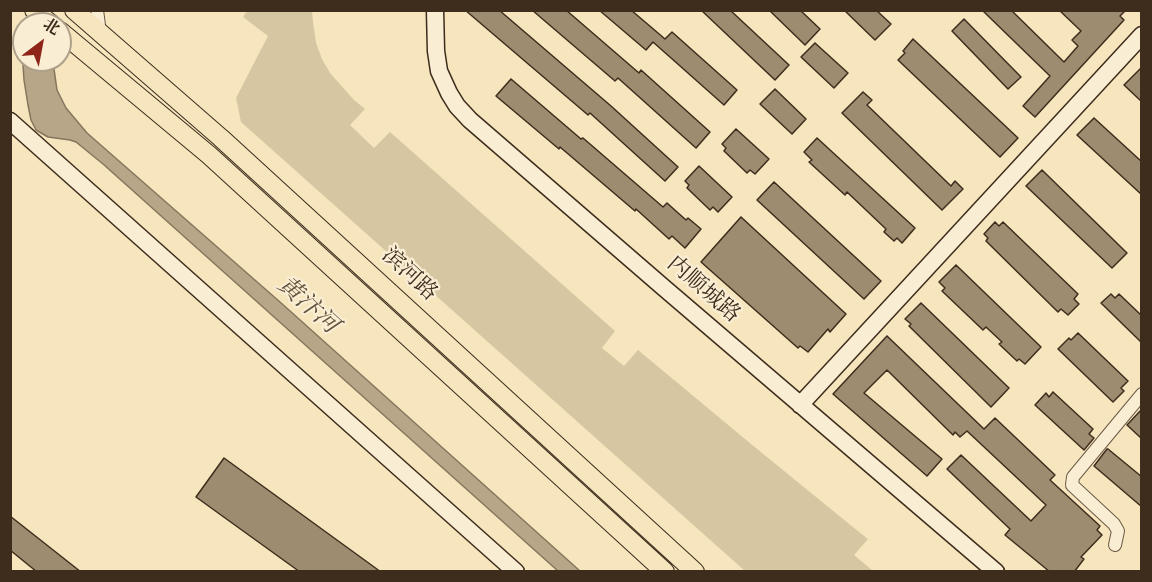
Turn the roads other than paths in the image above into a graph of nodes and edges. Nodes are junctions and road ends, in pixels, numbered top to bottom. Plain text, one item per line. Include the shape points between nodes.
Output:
1 (435, 10) edge
2 (85, 14) edge
3 (1142, 35) edge
4 (72, 41) edge
5 (10, 121) edge
6 (1142, 394) edge
7 (800, 405) junction
8 (1115, 545) dead end
9 (516, 572) edge
10 (665, 572) edge
11 (695, 572) edge
12 (996, 572) edge

1 - 7 street, 内顺城路 via 439,71 457,106
2 - 11 main road, 滨河路 via 100,33 221,138
3 - 7 street
4 - 10 main road, 滨河路 via 209,155
5 - 9 street
6 - 8 street via 1072,477 1072,485 1114,524 1118,531
7 - 12 street, 内顺城路

